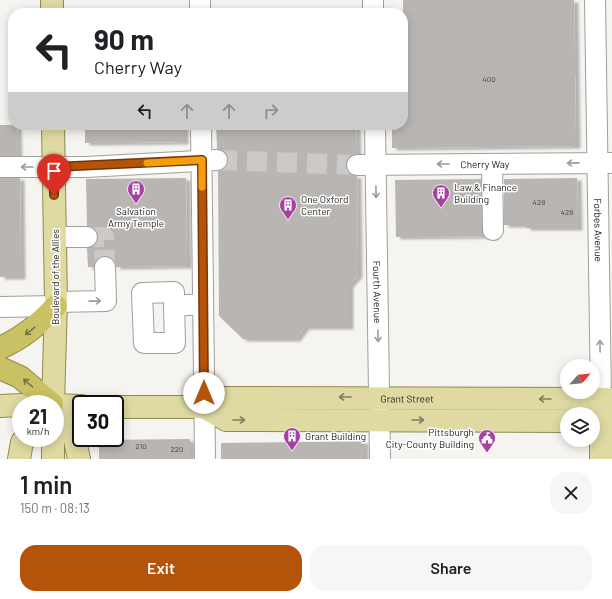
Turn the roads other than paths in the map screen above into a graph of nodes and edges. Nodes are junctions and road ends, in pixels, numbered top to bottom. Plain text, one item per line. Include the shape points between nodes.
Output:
1 (595, 0) edge
2 (53, 130) edge
3 (202, 130) edge
4 (374, 130) edge
5 (210, 160) junction
6 (605, 163) edge
7 (366, 164) junction
8 (492, 164) junction
9 (0, 167) edge
10 (54, 167) junction
11 (493, 230) dead end
12 (55, 237) junction
13 (87, 237) tunnel mouth
14 (105, 267) tunnel mouth
15 (606, 286) edge
16 (56, 304) junction
17 (203, 304) junction
18 (174, 306) junction
19 (0, 307) edge
20 (203, 324) junction
21 (174, 326) junction
22 (0, 348) edge
23 (0, 368) edge
24 (42, 395) edge
25 (54, 395) edge
26 (378, 397) junction
27 (607, 399) edge
28 (12, 405) edge
29 (0, 406) edge
30 (124, 407) edge
31 (204, 407) junction
32 (64, 420) edge
33 (379, 420) junction
34 (560, 421) edge
35 (602, 421) edge
36 (21, 447) edge
37 (53, 447) edge
38 (19, 459) edge
39 (53, 459) edge
40 (79, 459) edge
41 (205, 459) edge
42 (380, 459) edge
43 (601, 459) edge

1 - 6 street, Forbes Avenue
2 - 10 main road, Boulevard of the Allies
3 - 5 street
4 - 7 street, Fourth Avenue
5 - 10 street
5 - 17 street
6 -> 8 street, Cherry Way
6 - 15 street, Forbes Avenue
8 -> 7 street, Cherry Way
7 -> 26 street, Fourth Avenue
8 - 11 street
10 -> 9 street
10 - 12 main road, Boulevard of the Allies
12 - 13 street
12 - 16 main road, Boulevard of the Allies
16 -> 14 street via 106,301
27 -> 15 street, Forbes Avenue
16 - 19 street
16 -> 22 highway via 35,328
16 - 25 main road, Boulevard of the Allies
17 - 18 street
17 - 20 street
18 - 21 street
18 - 21 street via 174,292 142,293 144,343 174,344
20 - 21 street
20 - 31 street
24 -> 23 highway via 20,377
27 -> 26 main road, Grant Street
26 -> 31 main road, Grant Street via 226,398
26 - 33 street, Fourth Avenue
27 - 35 main road, Forbes Avenue
28 - 29 main road
30 - 31 main road, Grant Street
31 -> 33 main road via 226,420
31 - 41 street
32 - 40 main road via 74,436
33 -> 34 main road
33 - 42 street, Fourth Avenue
35 - 43 main road, Forbes Avenue
36 - 38 main road
37 - 39 main road

